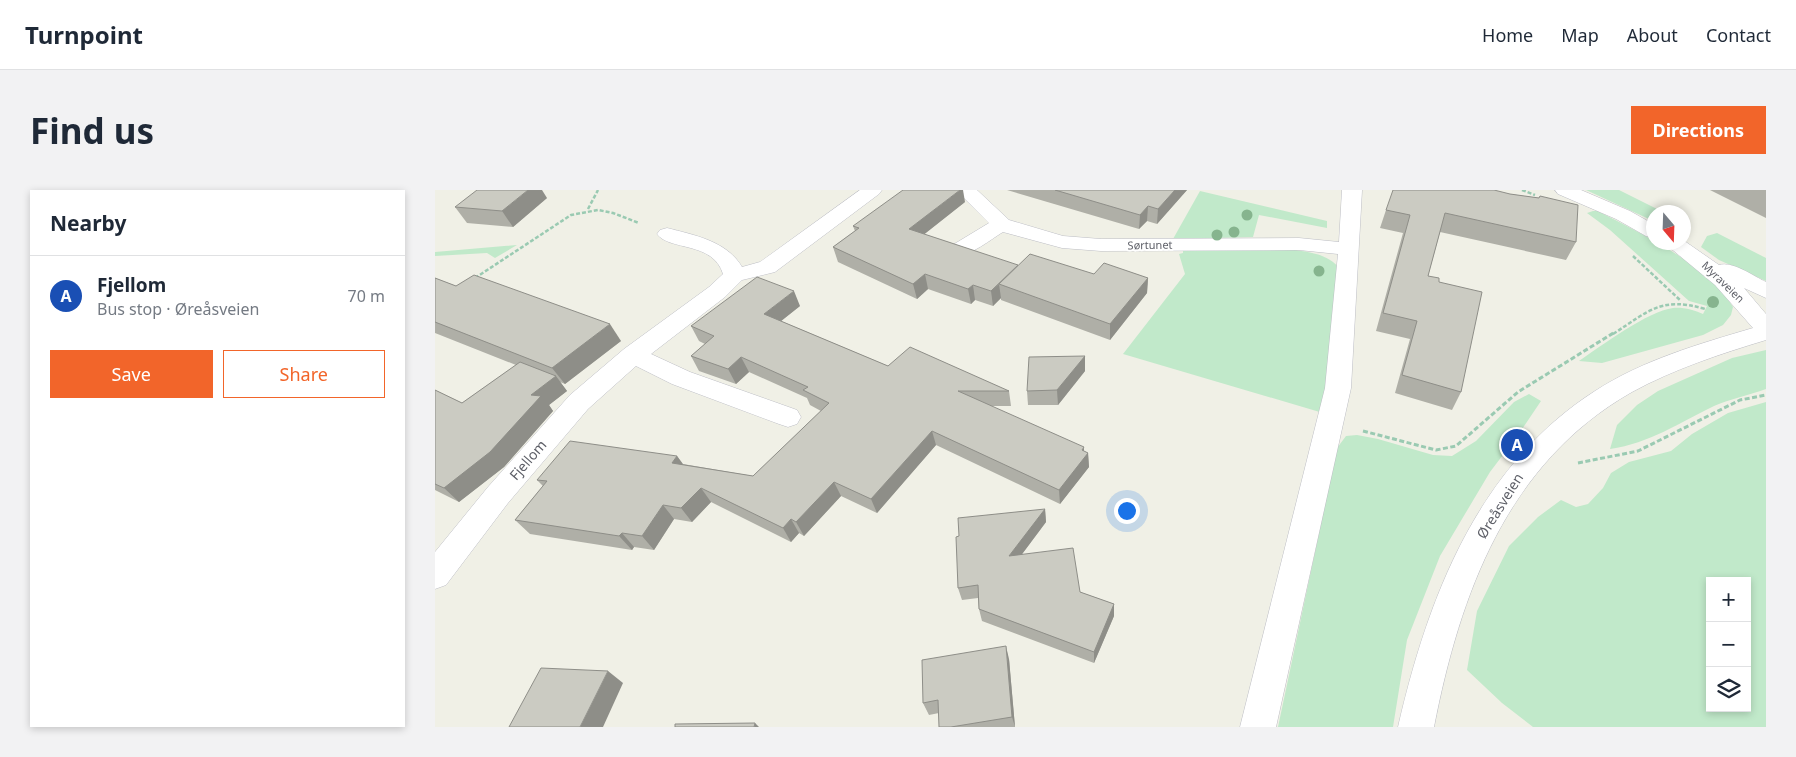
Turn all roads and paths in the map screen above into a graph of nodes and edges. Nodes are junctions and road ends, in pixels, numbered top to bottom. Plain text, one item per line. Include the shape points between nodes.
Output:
1 (598, 190) edge
2 (872, 190) edge
3 (967, 190) edge
4 (1352, 190) edge
5 (1565, 190) edge
6 (588, 209) junction
7 (1002, 224) junction
8 (1646, 228) edge
9 (667, 234) joint
10 (1349, 248) junction
11 (958, 250) edge
12 (1686, 250) edge
13 (1693, 254) junction
14 (734, 275) junction
15 (474, 278) edge
16 (1766, 291) edge
17 (1705, 309) dead end
18 (1766, 330) edge
19 (633, 355) junction
20 (1766, 395) edge
21 (788, 417) dead end
22 (1330, 422) junction
23 (1575, 464) dead end
24 (435, 575) edge
25 (1258, 727) edge
26 (1416, 727) edge

1 - 6 path
2 - 14 street, Fjellom via 767,266
3 - 7 street, Sørtunet
4 - 10 street
5 - 8 street
6 - 9 path via 607,210
6 - 15 path via 571,215
7 - 10 street, Sørtunet via 1062,242 1101,246 1289,244
7 - 11 street
9 - 14 street via 725,256
10 - 22 street via 1338,388
12 - 13 street, Myraveien
13 - 16 street
13 - 18 street, Myraveien via 1720,276
14 - 19 street, Fjellom via 717,292
17 - 22 path via 1681,302 1664,303 1647,312 1518,392 1457,446 1436,450
18 - 26 street, Øreåsveien via 1666,364 1604,397 1568,424 1519,474 1494,510 1451,599 1424,683
19 - 21 street via 681,378
19 - 24 street, Fjellom via 579,402 498,495
20 - 23 path via 1740,400 1638,451
22 - 25 street

